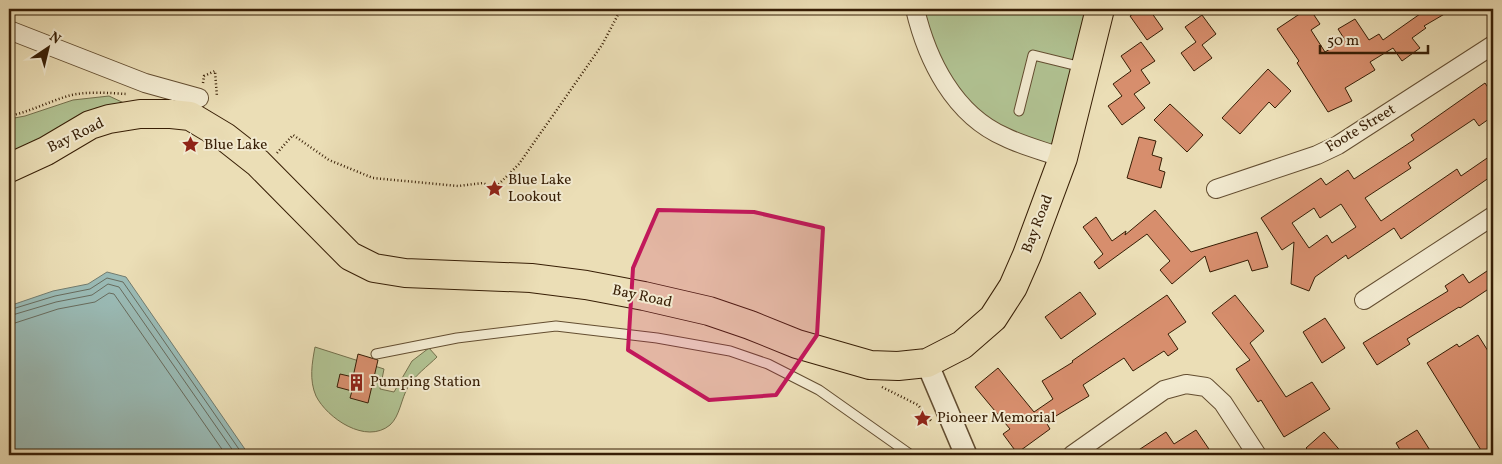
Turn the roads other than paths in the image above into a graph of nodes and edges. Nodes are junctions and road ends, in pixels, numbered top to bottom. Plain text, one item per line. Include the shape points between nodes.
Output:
1 (914, 9) edge
2 (1100, 9) edge
3 (9, 30) edge
4 (1493, 45) edge
5 (1085, 67) junction
6 (208, 97) road end
7 (1019, 111) dead end
8 (1063, 158) junction
9 (9, 168) edge
10 (1216, 189) dead end
11 (1493, 216) edge
12 (1364, 300) dead end
13 (376, 354) dead end
14 (927, 363) junction
15 (911, 455) edge
16 (966, 455) edge
17 (1072, 455) edge
18 (1257, 455) edge

1 - 8 street via 933,63 965,109 981,124 1004,137
2 - 5 main road, Bay Road
3 - 6 street via 145,83
4 - 10 street, Foote Street via 1338,145 1318,155
5 - 7 lane via 1034,55
5 - 8 main road, Bay Road
8 - 14 main road, Bay Road via 1024,263 993,318 962,345
9 - 14 main road, Bay Road via 109,119 140,114 190,116 225,137 258,163 350,256 374,268 405,273 530,278 586,285 709,311 796,344 870,365
11 - 12 street
13 - 15 lane via 457,338 556,326 730,351 768,364 819,390
14 - 16 street
17 - 18 street via 1164,390 1186,384 1206,387 1223,403

